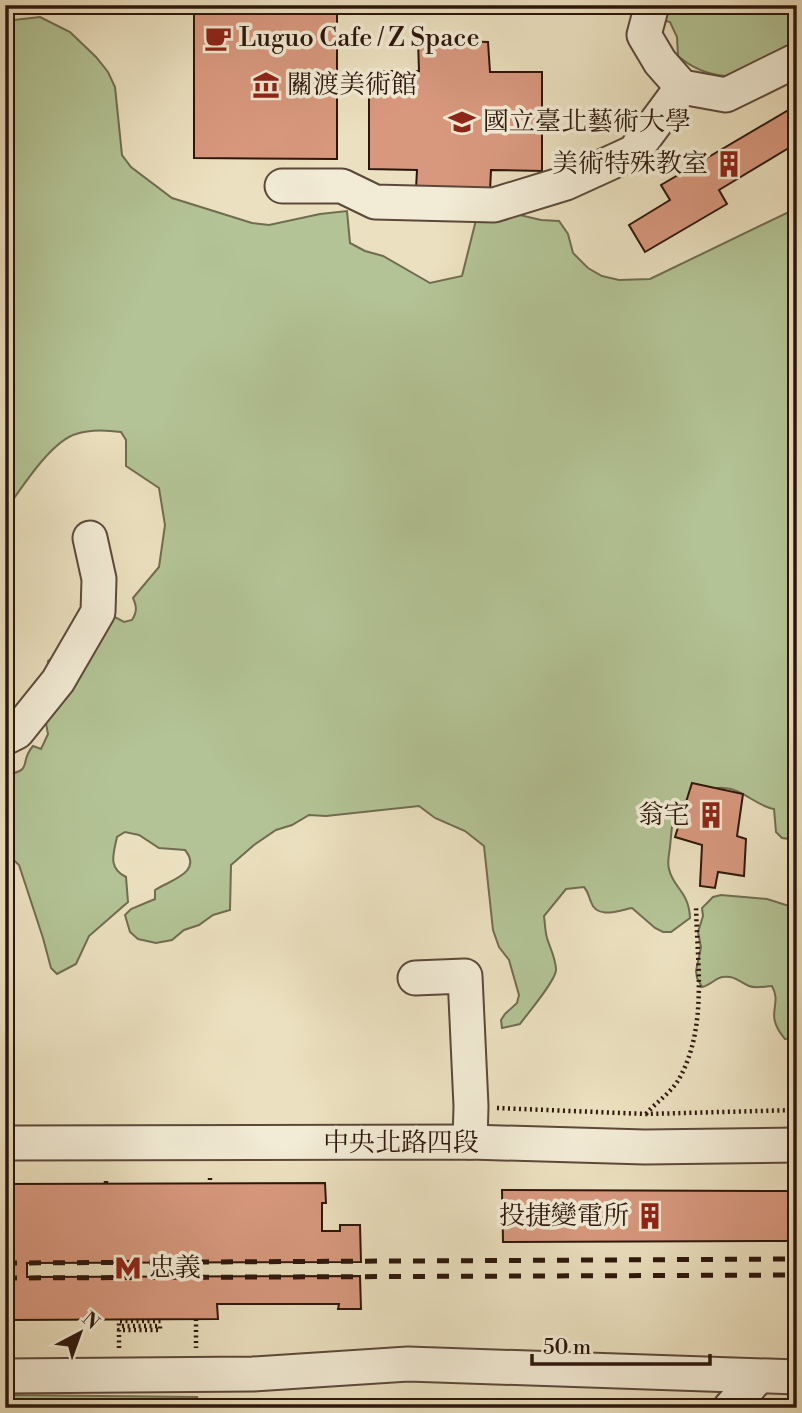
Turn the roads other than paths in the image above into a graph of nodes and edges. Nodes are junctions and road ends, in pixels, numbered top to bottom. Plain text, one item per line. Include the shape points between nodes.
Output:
1 (652, 5) edge
2 (797, 60) edge
3 (682, 87) junction
4 (282, 186) dead end
5 (90, 538) dead end
6 (5, 738) edge
7 (415, 978) dead end
8 (470, 1142) junction
9 (5, 1143) edge
10 (797, 1145) edge
11 (5, 1376) edge
12 (797, 1377) edge
13 (757, 1378) junction
14 (730, 1408) edge

1 - 3 street via 644,35
2 - 3 street via 726,94
3 - 4 street via 634,152 566,183 494,205 374,202 342,186
5 - 6 street via 99,579 98,612 58,681 17,733
7 - 8 street via 465,976
8 - 9 street, 中央北路四段
8 - 10 street, 中央北路四段
11 - 13 street via 253,1374 408,1364
12 - 13 street
13 - 14 street

